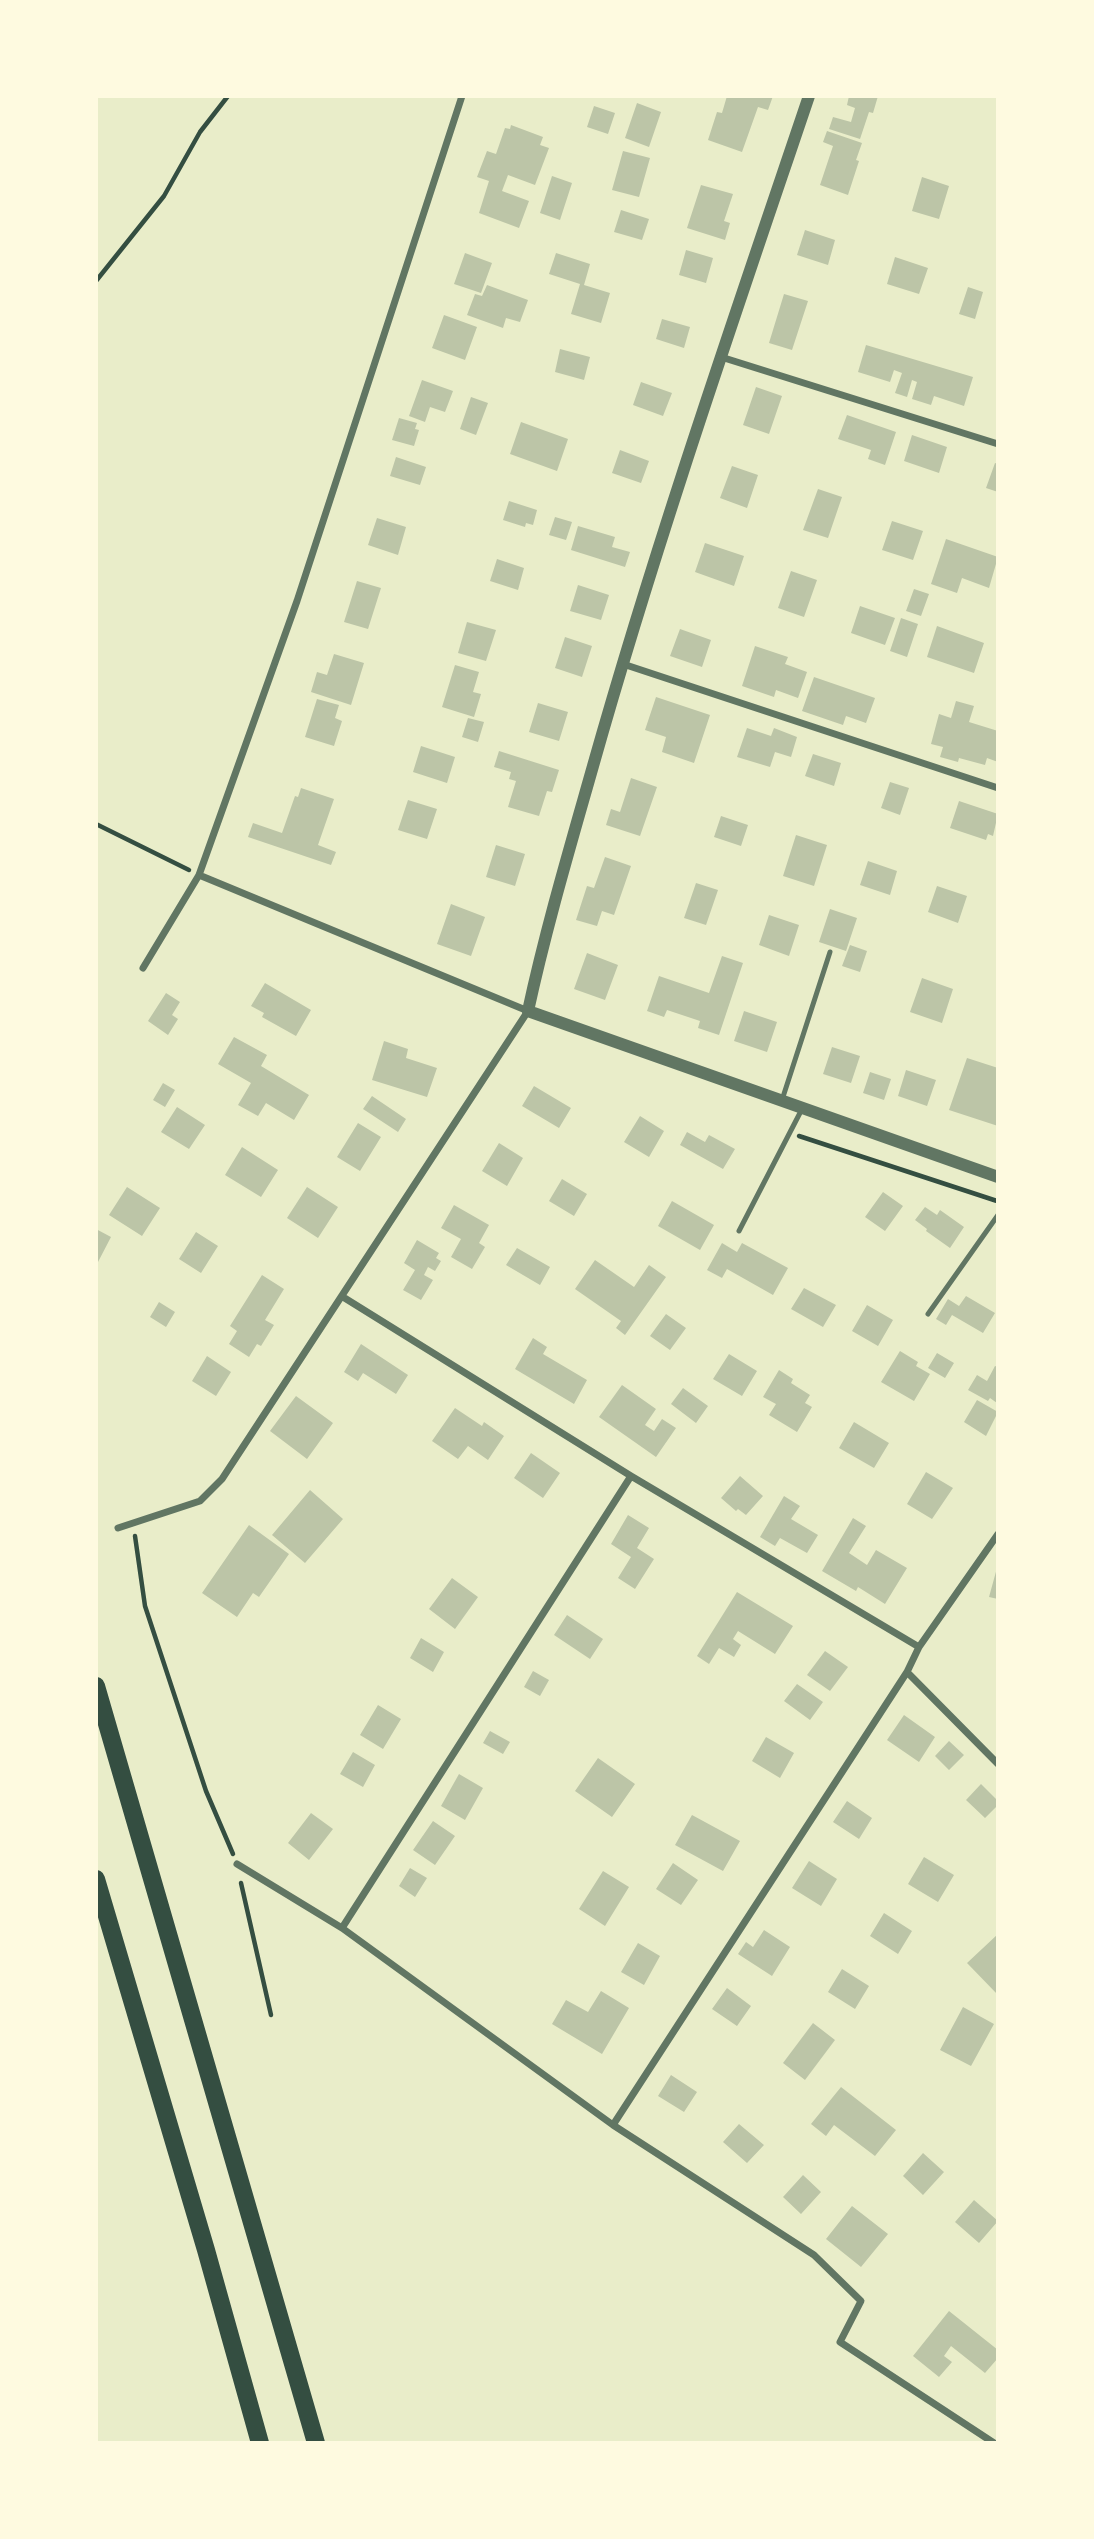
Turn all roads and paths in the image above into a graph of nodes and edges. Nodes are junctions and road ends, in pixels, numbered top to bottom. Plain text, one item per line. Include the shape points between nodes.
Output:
1 (228, 96) edge
2 (462, 96) edge
3 (809, 96) edge
4 (96, 281) edge
5 (721, 357) junction
6 (998, 444) edge
7 (622, 663) junction
8 (998, 788) edge
9 (96, 824) edge
10 (199, 875) junction
11 (830, 952) dead end
12 (143, 968) dead end
13 (528, 1011) junction
14 (782, 1100) junction
15 (803, 1107) junction
16 (790, 1133) junction
17 (998, 1177) edge
18 (998, 1202) edge
19 (998, 1215) edge
20 (739, 1231) dead end
21 (343, 1297) junction
22 (929, 1314) dead end
23 (631, 1476) junction
24 (134, 1523) junction
25 (118, 1528) dead end
26 (998, 1534) edge
27 (995, 1545) edge
28 (919, 1647) junction
29 (907, 1672) junction
30 (96, 1686) edge
31 (998, 1764) edge
32 (237, 1864) junction
33 (96, 1879) edge
34 (342, 1928) junction
35 (271, 2015) dead end
36 (614, 2125) junction
37 (260, 2443) edge
38 (316, 2443) edge
39 (994, 2443) edge

1 - 4 path via 200,132 164,196
2 - 10 street via 297,601
3 - 5 street
5 - 6 street
5 - 7 street
7 - 8 street
7 - 13 street
9 - 10 path
10 - 12 street
10 - 13 street
11 - 14 lane
13 - 14 street
13 - 21 street
14 - 15 street
15 - 16 lane
15 - 17 street
16 - 18 path
16 - 20 lane
19 - 22 lane
21 - 23 street
21 - 24 street via 222,1479 200,1501
23 - 28 street
23 - 34 street
24 - 25 street
24 - 32 path via 145,1606 206,1791
26 - 27 street
27 - 28 street
28 - 29 street
29 - 31 street
29 - 36 street
30 - 38 main road
32 - 34 street
32 - 35 path
33 - 37 main road
34 - 36 street
36 - 39 street via 814,2255 861,2301 840,2342

